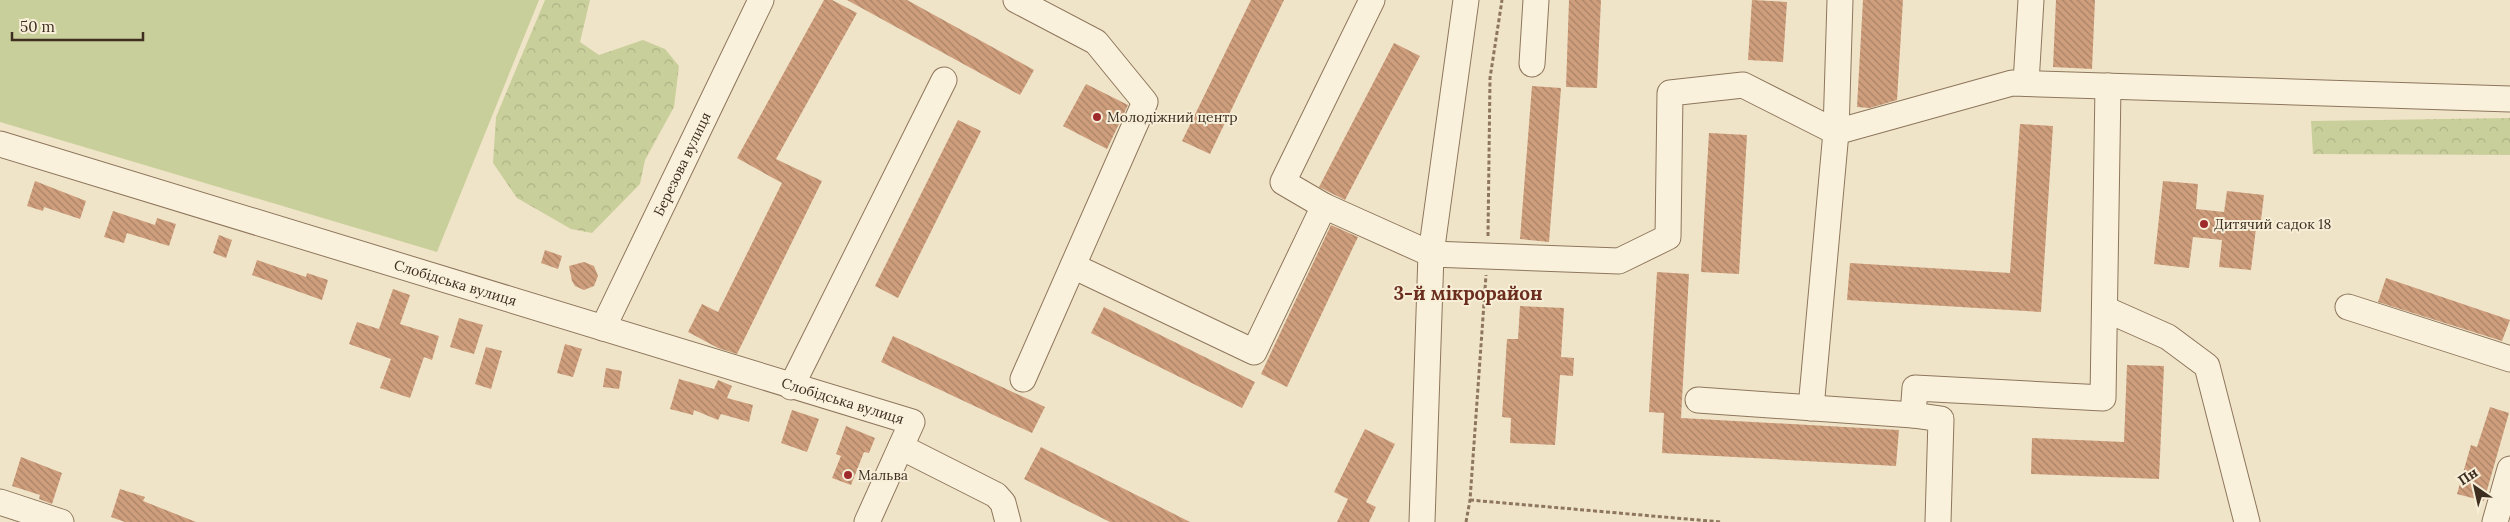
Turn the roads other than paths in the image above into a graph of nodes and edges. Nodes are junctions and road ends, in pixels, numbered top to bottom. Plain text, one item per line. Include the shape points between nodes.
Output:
1 (761, 0) edge
2 (1016, 0) edge
3 (1372, 0) edge
4 (1536, 0) edge
5 (1840, 0) edge
6 (2031, 0) edge
7 (1461, 2) edge
8 (1532, 64) dead end
9 (944, 80) dead end
10 (2026, 83) junction
11 (2108, 86) junction
12 (2510, 99) edge
13 (1836, 132) junction
14 (0, 144) edge
15 (1324, 206) junction
16 (1430, 254) junction
17 (1073, 266) junction
18 (2348, 308) dead end
19 (2104, 309) junction
20 (603, 328) junction
21 (2510, 359) edge
22 (1023, 379) dead end
23 (791, 386) junction
24 (1698, 400) dead end
25 (1811, 408) junction
26 (1912, 416) junction
27 (901, 447) junction
28 (2510, 470) edge
29 (0, 502) edge
30 (61, 522) edge
31 (867, 522) edge
32 (1008, 522) edge
33 (1422, 522) edge
34 (1938, 522) edge
35 (2247, 522) edge
36 (2495, 522) edge

1 - 20 street, Березова вулиця
2 - 17 street via 1096,42 1145,102
3 - 15 street via 1283,182
4 - 8 street
5 - 13 street
6 - 10 street
7 - 16 street
9 - 23 street
10 - 11 street
10 - 13 street via 2012,83
11 - 12 street
11 - 19 street
13 - 16 street via 1743,85 1670,93 1668,237 1619,261
13 - 25 street
14 - 20 street, Слобідська вулиця
15 - 16 street
15 - 17 street via 1254,352
16 - 33 street
17 - 22 street
18 - 21 street
19 - 26 street via 2103,398 1915,388
19 - 35 street via 2168,337 2207,366
20 - 23 street, Слобідська вулиця
23 - 27 street, Слобідська вулиця via 912,422
24 - 25 street
25 - 26 street
26 - 34 street via 1941,419
27 - 31 street
27 - 32 street via 996,495 1003,503
28 - 36 street
29 - 30 street

